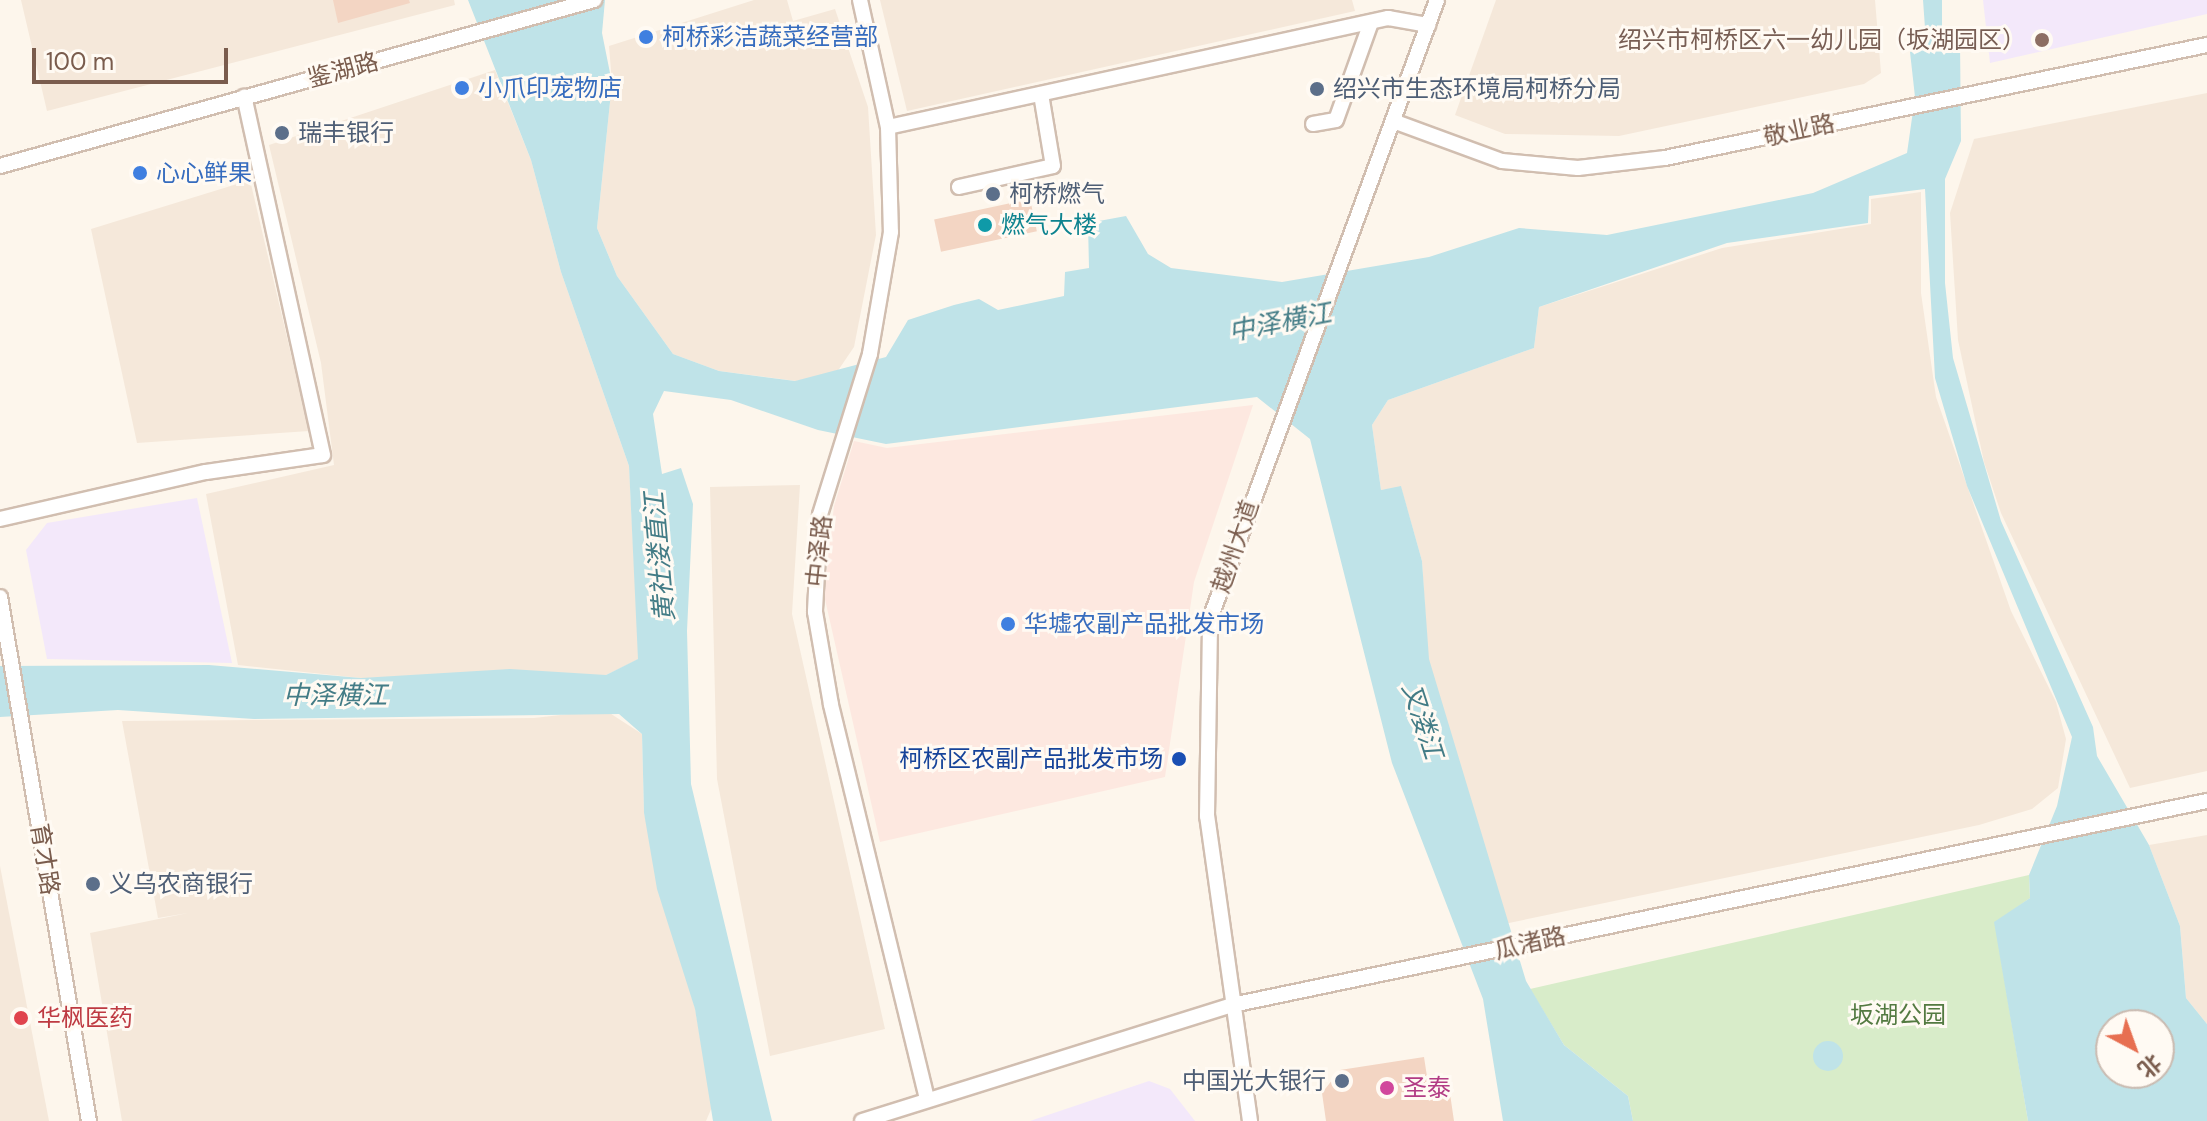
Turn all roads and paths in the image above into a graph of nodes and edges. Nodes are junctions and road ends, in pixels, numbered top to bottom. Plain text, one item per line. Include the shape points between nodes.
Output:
1 (594, 0) edge
2 (860, 0) edge
3 (1437, 0) edge
4 (1371, 22) junction
5 (1428, 25) junction
6 (2207, 45) edge
7 (1041, 94) junction
8 (244, 97) junction
9 (1393, 121) junction
10 (1313, 124) dead end
11 (888, 127) junction
12 (0, 166) edge
13 (959, 187) dead end
14 (0, 519) edge
15 (0, 597) edge
16 (2207, 801) edge
17 (1232, 1005) junction
18 (927, 1100) junction
19 (89, 1121) edge
20 (862, 1121) edge
21 (1250, 1121) edge

1 - 8 street, 鉴湖路
2 - 11 street, 中泽路
3 - 5 street, 越州大道
4 - 5 street
4 - 7 street
4 - 10 street via 1336,120
5 - 9 street, 越州大道
6 - 9 street, 敬业路 via 1665,158 1578,168 1502,161
7 - 11 street
7 - 13 street via 1053,166
8 - 12 street, 鉴湖路
8 - 14 street via 323,455 206,472
9 - 17 street, 越州大道 via 1210,619 1207,816
11 - 18 street, 中泽路 via 891,232 870,354 820,515 815,612 831,705
15 - 19 street, 育才路
16 - 17 street, 瓜渚路
17 - 18 street, 瓜渚路
17 - 21 street, 越州大道
18 - 20 street, 瓜渚路

